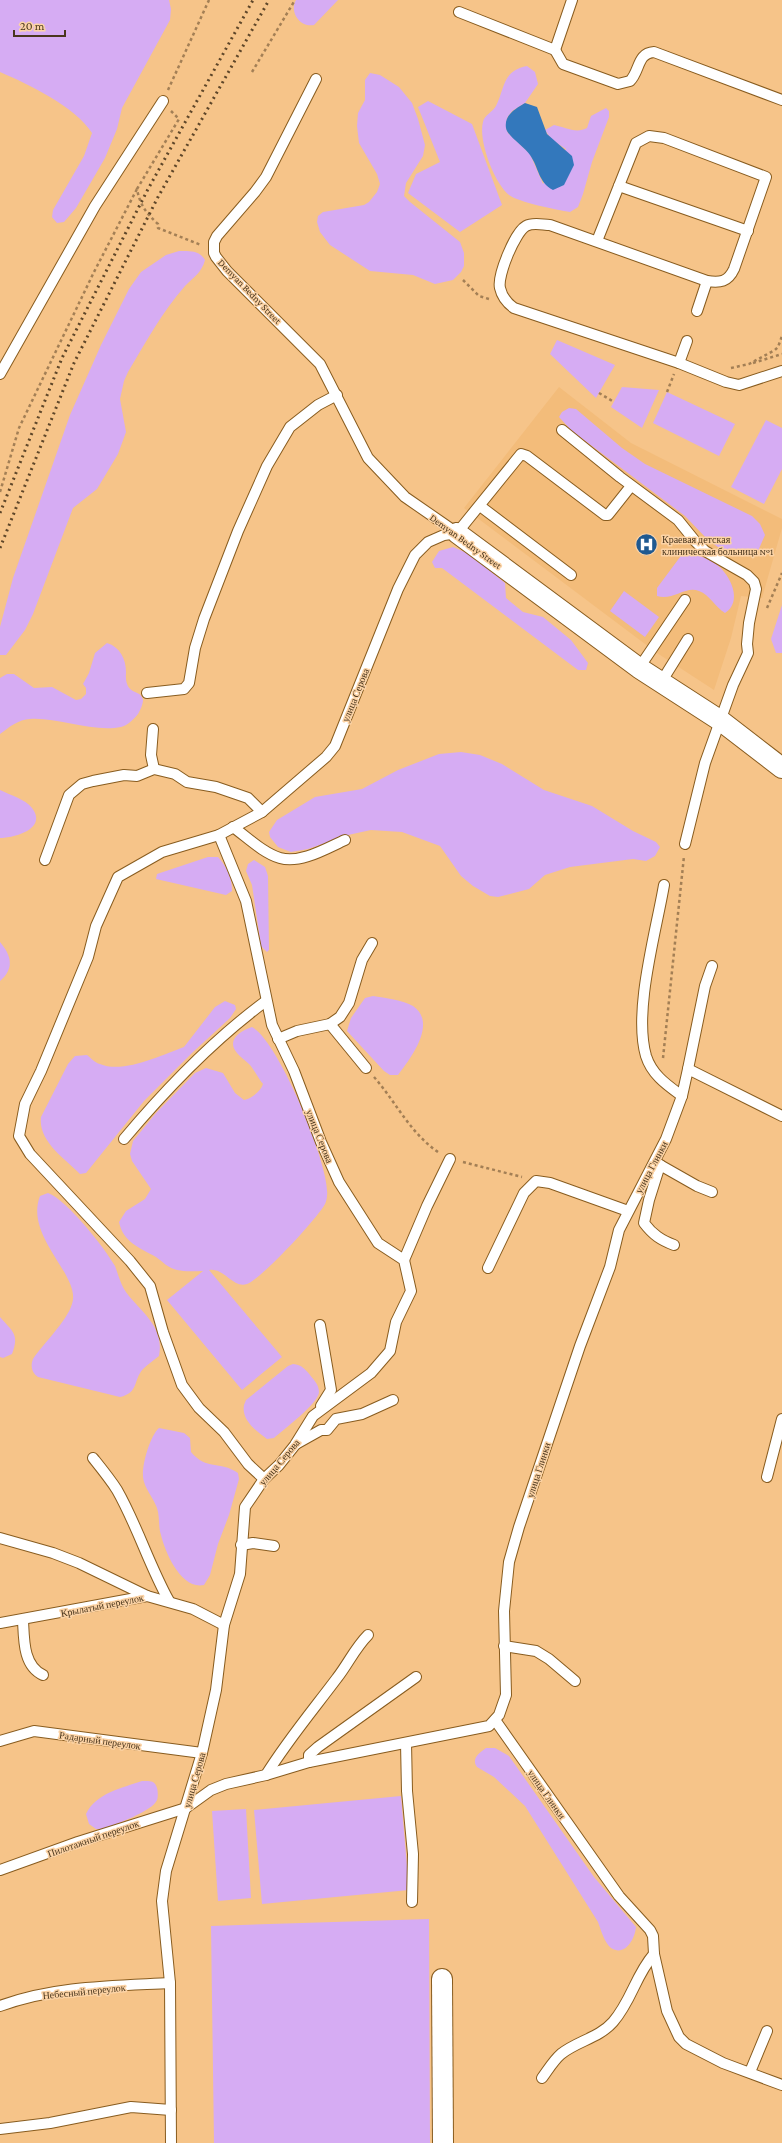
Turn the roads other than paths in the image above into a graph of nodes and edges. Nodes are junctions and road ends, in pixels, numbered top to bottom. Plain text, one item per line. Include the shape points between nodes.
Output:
1 (572, 0) edge
2 (459, 12) dead end
3 (555, 50) junction
4 (316, 79) dead end
5 (782, 100) edge
6 (163, 101) road end
7 (619, 186) junction
8 (748, 232) junction
9 (597, 241) junction
10 (707, 281) junction
11 (697, 310) dead end
12 (687, 341) dead end
13 (679, 363) junction
14 (782, 371) edge
15 (0, 374) edge
16 (337, 395) junction
17 (562, 430) dead end
18 (631, 486) junction
19 (480, 506) junction
20 (457, 534) junction
21 (571, 576) dead end
22 (685, 600) dead end
23 (688, 639) dead end
24 (639, 668) junction
25 (660, 684) junction
26 (147, 693) dead end
27 (721, 721) junction
28 (153, 729) dead end
29 (782, 768) edge
30 (154, 769) junction
31 (262, 812) junction
32 (233, 828) junction
33 (219, 835) junction
34 (345, 840) dead end
35 (685, 844) road end
36 (45, 860) dead end
37 (664, 885) dead end
38 (372, 942) dead end
39 (712, 966) dead end
40 (266, 1001) junction
41 (330, 1024) junction
42 (278, 1039) junction
43 (366, 1068) road end
44 (688, 1069) junction
45 (682, 1096) junction
46 (782, 1116) edge
47 (124, 1139) dead end
48 (450, 1159) road end
49 (658, 1164) junction
50 (712, 1192) dead end
51 (628, 1211) junction
52 (674, 1245) dead end
53 (404, 1260) junction
54 (488, 1268) dead end
55 (320, 1326) dead end
56 (393, 1400) dead end
57 (313, 1416) junction
58 (782, 1419) edge
59 (295, 1445) junction
60 (93, 1458) dead end
61 (767, 1477) dead end
62 (264, 1479) junction
63 (0, 1538) edge
64 (241, 1545) junction
65 (274, 1546) dead end
66 (147, 1596) junction
67 (169, 1601) junction
68 (23, 1620) junction
69 (0, 1624) edge
70 (224, 1625) junction
71 (368, 1635) dead end
72 (504, 1646) junction
73 (43, 1675) dead end
74 (416, 1677) dead end
75 (575, 1681) dead end
76 (495, 1720) junction
77 (0, 1741) edge
78 (406, 1743) junction
79 (202, 1753) junction
80 (309, 1762) junction
81 (266, 1775) junction
82 (186, 1808) junction
83 (0, 1870) edge
84 (412, 1902) dead end
85 (654, 1954) junction
86 (442, 1979) dead end
87 (170, 1983) junction
88 (0, 2006) edge
89 (767, 2031) dead end
90 (750, 2072) junction
91 (542, 2078) dead end
92 (782, 2085) edge
93 (171, 2110) junction
94 (0, 2129) edge
95 (171, 2143) edge
96 (443, 2143) edge

1 - 3 lane
2 - 3 lane
3 - 5 lane via 563,64 618,84 630,81 643,56 654,52
4 - 16 lane, Demyan Bedny Street via 270,170 255,192 217,236 214,251 227,271 315,358
6 - 15 lane via 95,206
7 - 8 lane
7 - 8 lane via 636,143 649,136 664,138 766,177
7 - 9 lane
8 - 10 lane via 729,278 723,282
9 - 10 lane
9 - 13 lane via 550,226 527,225 517,234 500,278 502,295 514,308
10 - 11 lane
12 - 13 lane
13 - 14 lane via 739,385
16 - 20 lane, Demyan Bedny Street via 368,458 405,497
16 - 26 lane via 318,405 290,427 267,466 238,531 204,619 195,648 189,683 184,689
17 - 18 lane
18 - 19 lane via 605,515 521,454
18 - 27 lane via 678,520 705,551 747,575 754,582 756,598 749,623 748,653 733,685
19 - 20 lane
19 - 21 lane
20 - 24 street, Demyan Bedny Street
20 - 31 lane, улица Серова via 444,535 428,542 415,555 398,589 334,746 313,770
22 - 24 lane
23 - 25 lane
24 - 25 street, Demyan Bedny Street
25 - 27 street, Demyan Bedny Street
27 - 29 street, Demyan Bedny Street
27 - 35 lane via 705,763
28 - 30 lane via 151,756
30 - 31 lane via 175,774 187,782 216,787 248,798
30 - 36 lane via 137,776 124,775 82,784 69,795
31 - 32 lane, улица Серова
32 - 33 lane, улица Серова
32 - 34 lane via 280,858 312,854
33 - 40 lane, улица Серова via 246,901
33 - 62 lane, улица Серова via 162,852 118,877 96,926 88,958 41,1072 25,1104 19,1136 30,1154 130,1261 150,1286 182,1385 199,1408 224,1432 248,1464
37 - 45 lane via 642,1004 643,1034 646,1057 660,1081
38 - 41 lane via 362,960 349,1003 340,1017
39 - 44 lane, улица Глинки via 705,986
40 - 42 lane, улица Серова
40 - 47 lane via 199,1057
41 - 42 lane via 297,1030
41 - 43 lane
42 - 53 lane, улица Серова via 294,1071 339,1182 378,1243
44 - 45 lane, улица Глинки
44 - 46 lane
45 - 49 lane, улица Глинки
48 - 53 lane
49 - 50 lane
49 - 51 lane, улица Глинки
49 - 52 lane via 644,1223 651,1233
51 - 54 lane via 550,1183 536,1181 524,1193
51 - 72 lane, улица Глинки via 619,1230 610,1267 580,1346 519,1527 510,1562 504,1611
53 - 57 lane, улица Серова via 412,1291 396,1322 390,1350 370,1372
55 - 57 lane via 331,1390
56 - 59 lane via 362,1414 336,1419 327,1430 321,1430
57 - 59 lane, улица Серова
58 - 61 lane
59 - 62 lane, улица Серова
60 - 67 lane via 116,1488
62 - 64 lane, улица Серова via 245,1507
63 - 66 lane via 73,1561
64 - 65 lane
64 - 70 lane, улица Серова via 240,1574
66 - 67 lane, Крылатый переулок
66 - 68 lane, Крылатый переулок
67 - 70 lane, Крылатый переулок via 183,1608 193,1609
68 - 69 lane, Крылатый переулок
68 - 73 lane via 28,1662
70 - 79 lane, улица Серова via 216,1690
71 - 81 lane via 282,1748
72 - 75 lane via 536,1651
72 - 76 lane, улица Глинки via 506,1695
74 - 80 lane via 318,1747 309,1755
76 - 78 lane, Пилотажный переулок via 489,1726
76 - 85 lane, улица Глинки via 619,1896 650,1930
77 - 79 lane, Радарный переулок via 34,1732
78 - 80 lane, Пилотажный переулок
78 - 84 lane via 406,1791 413,1854
79 - 82 lane, улица Серова
80 - 81 lane, Пилотажный переулок
81 - 82 lane, Пилотажный переулок via 218,1787
82 - 83 lane, Пилотажный переулок via 85,1839
82 - 87 lane, улица Серова via 166,1871 162,1901
85 - 90 lane, улица Глинки via 667,2011 679,2037 686,2044 722,2063
85 - 91 lane via 642,1967 626,2006 612,2023 594,2037 562,2054
86 - 96 street
87 - 88 lane, Небесный переулок via 61,1992 19,1999
87 - 93 lane, улица Серова
89 - 90 lane
90 - 92 lane
93 - 94 lane via 132,2107 50,2123
93 - 95 lane, улица Серова

